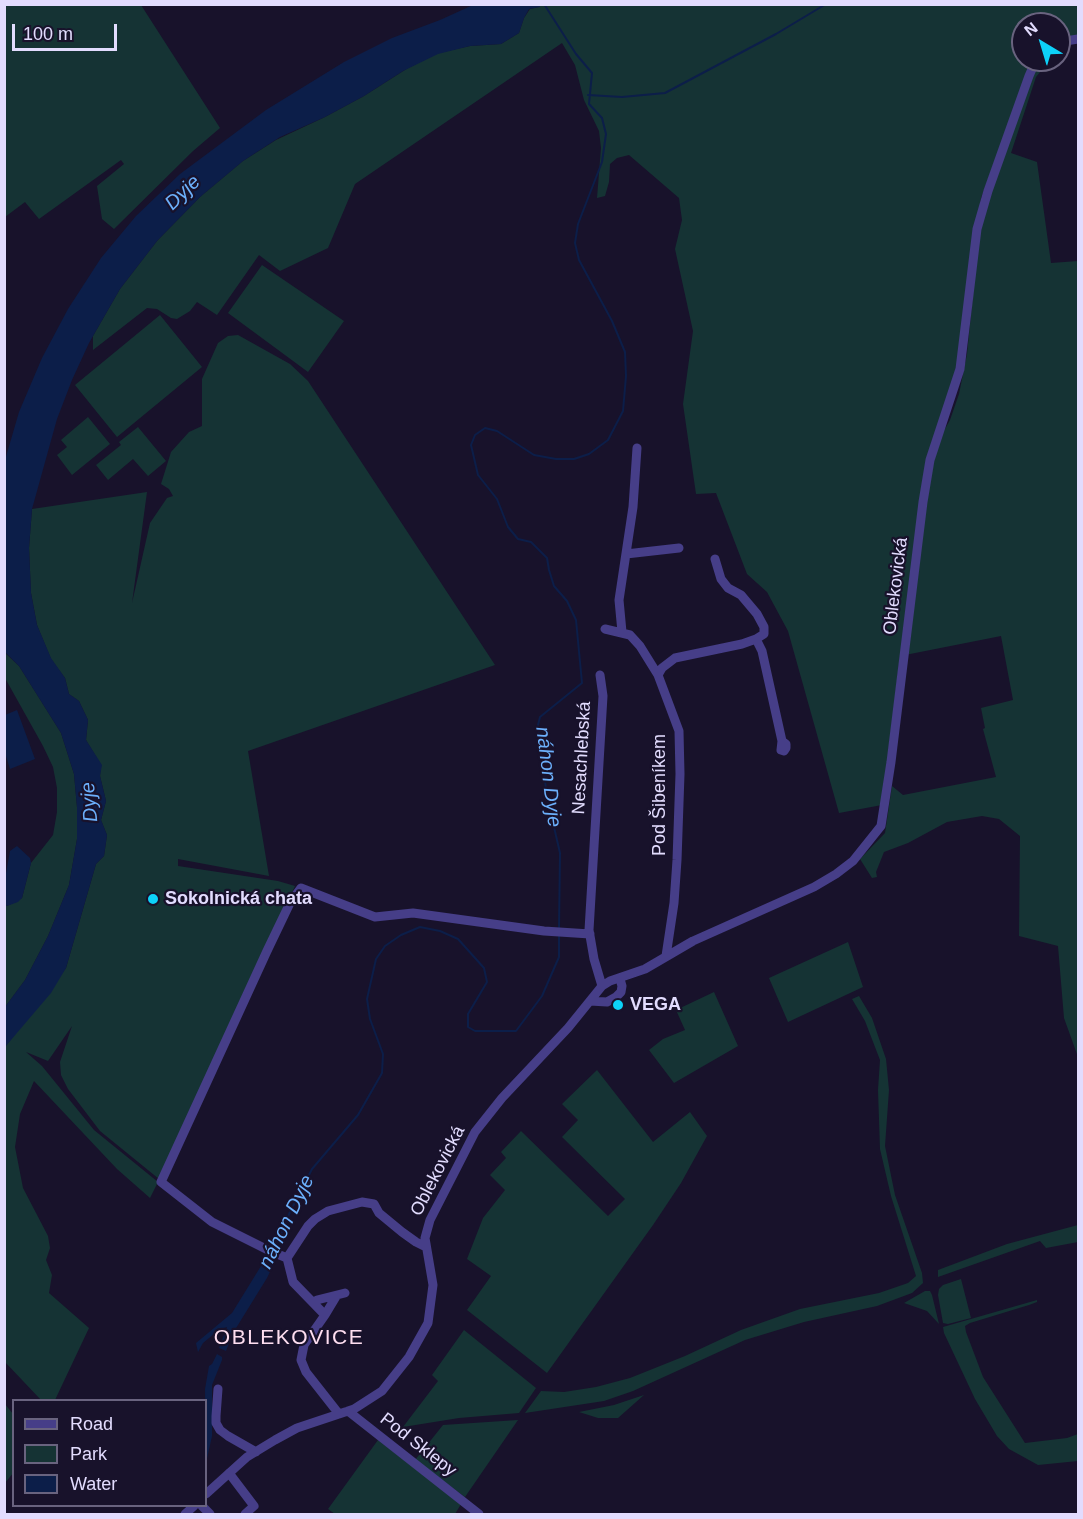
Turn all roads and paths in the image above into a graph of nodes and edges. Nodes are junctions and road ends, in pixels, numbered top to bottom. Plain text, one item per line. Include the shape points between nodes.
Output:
1 (1031, 72) edge
2 (637, 448) dead end
3 (679, 548) dead end
4 (626, 554) junction
5 (716, 559) dead end
6 (605, 629) dead end
7 (622, 633) junction
8 (756, 639) junction
9 (600, 675) dead end
10 (658, 675) junction
11 (782, 741) dead end
12 (590, 934) junction
13 (666, 956) junction
14 (620, 979) junction
15 (602, 986) junction
16 (590, 1002) junction
17 (426, 1247) junction
18 (284, 1257) junction
19 (314, 1303) junction
20 (325, 1315) junction
21 (218, 1389) dead end
22 (344, 1413) junction
23 (256, 1452) junction
24 (229, 1473) junction
25 (207, 1493) edge
26 (245, 1515) edge
27 (479, 1515) edge

1 - 13 street, Oblekovická via 977,229 960,369 930,460 880,826 853,861 836,874
2 - 4 street
3 - 4 street
4 - 7 street via 619,600
5 - 8 street via 728,588 741,595 764,627 764,634
6 - 7 street, Pod Šibeníkem
7 - 10 street, Pod Šibeníkem via 630,635 640,646
8 - 10 street via 675,658
8 - 11 street
9 - 12 street, Nesachlebská via 603,696
10 - 13 street, Pod Šibeníkem via 679,731 680,750 675,892
12 - 15 street, Nesachlebská
12 - 18 street via 413,913 375,917 301,888 267,951 161,1182 201,1215
13 - 14 street, Oblekovická
14 - 15 street, Oblekovická
14 - 16 street via 621,992 616,997 607,1002
15 - 16 street, Oblekovická
16 - 17 street, Oblekovická via 475,1131 430,1220
17 - 18 street via 379,1214 374,1204 362,1202 328,1211 315,1219
17 - 22 street, Oblekovická via 433,1285 428,1323 409,1357 382,1390
18 - 19 street via 293,1282
19 - 20 street
19 - 20 street via 341,1294
20 - 22 street, Pod Sklepy via 304,1345 301,1360 306,1372
21 - 23 street via 216,1416 220,1430
22 - 23 street, Oblekovická via 297,1428
22 - 27 street, Pod Sklepy
23 - 24 street, Oblekovická
24 - 25 street, Oblekovická
24 - 26 street via 254,1506

